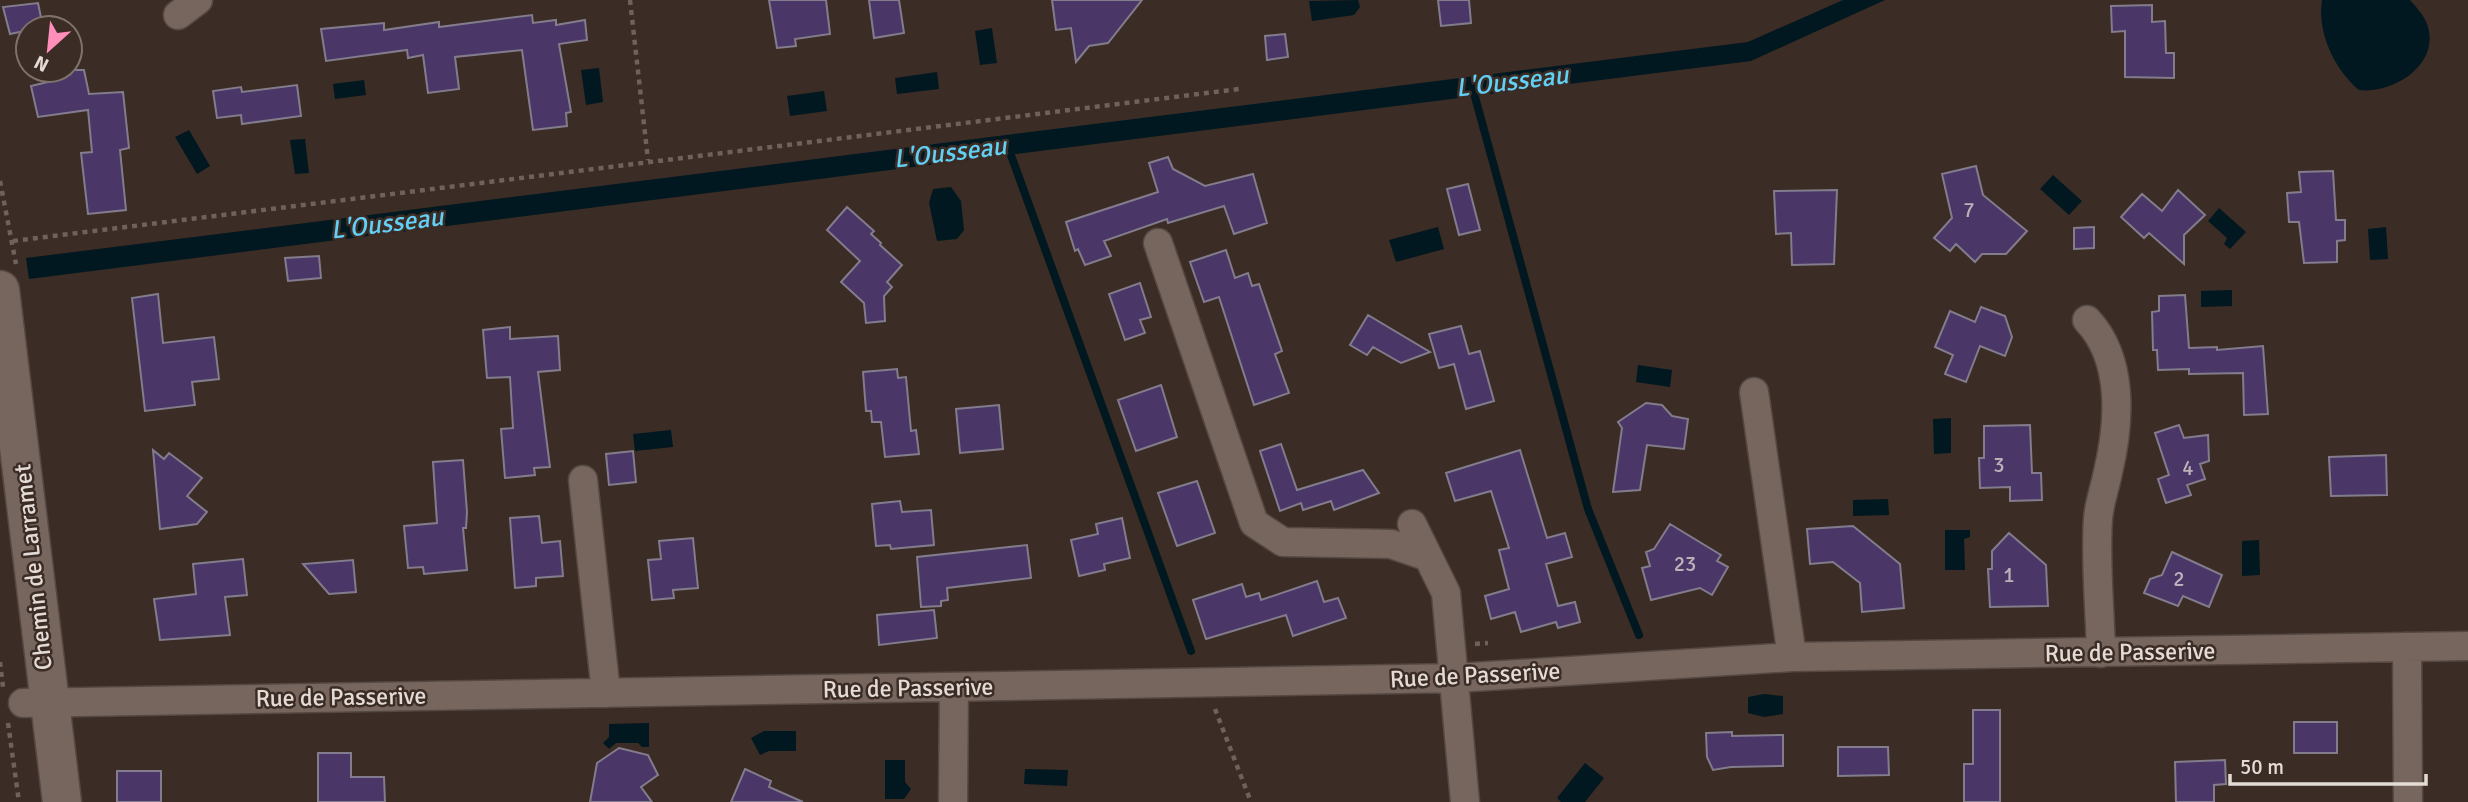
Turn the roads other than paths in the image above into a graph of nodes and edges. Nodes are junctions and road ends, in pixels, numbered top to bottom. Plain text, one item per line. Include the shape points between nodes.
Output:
1 (1158, 243) dead end
2 (0, 290) edge
3 (2087, 320) dead end
4 (1754, 392) dead end
5 (0, 480) edge
6 (583, 480) dead end
7 (1412, 524) dead end
8 (1426, 556) junction
9 (2468, 646) edge
10 (2407, 647) junction
11 (2101, 653) junction
12 (1792, 657) junction
13 (1456, 677) junction
14 (954, 687) junction
15 (606, 693) junction
16 (21, 705) junction
17 (35, 802) edge
18 (62, 802) edge
19 (953, 802) edge
20 (1465, 802) edge
21 (2408, 802) edge

1 - 8 street via 1254,523 1283,542 1391,544
2 - 16 main road, Chemin de Larramet
3 - 11 street via 2113,362 2116,402 2114,441 2098,519
4 - 12 street
5 - 16 main road, Chemin de Larramet
6 - 15 street
7 - 8 street
8 - 13 street via 1446,593
9 - 10 street, Rue de Passerive
10 - 11 street, Rue de Passerive
10 - 21 street
11 - 12 street, Rue de Passerive
12 - 13 street, Rue de Passerive
13 - 14 street, Rue de Passerive
13 - 20 street
14 - 15 street, Rue de Passerive
14 - 19 street
15 - 16 street, Rue de Passerive
16 - 17 main road, Chemin de Larramet
16 - 18 main road, Chemin de Larramet

